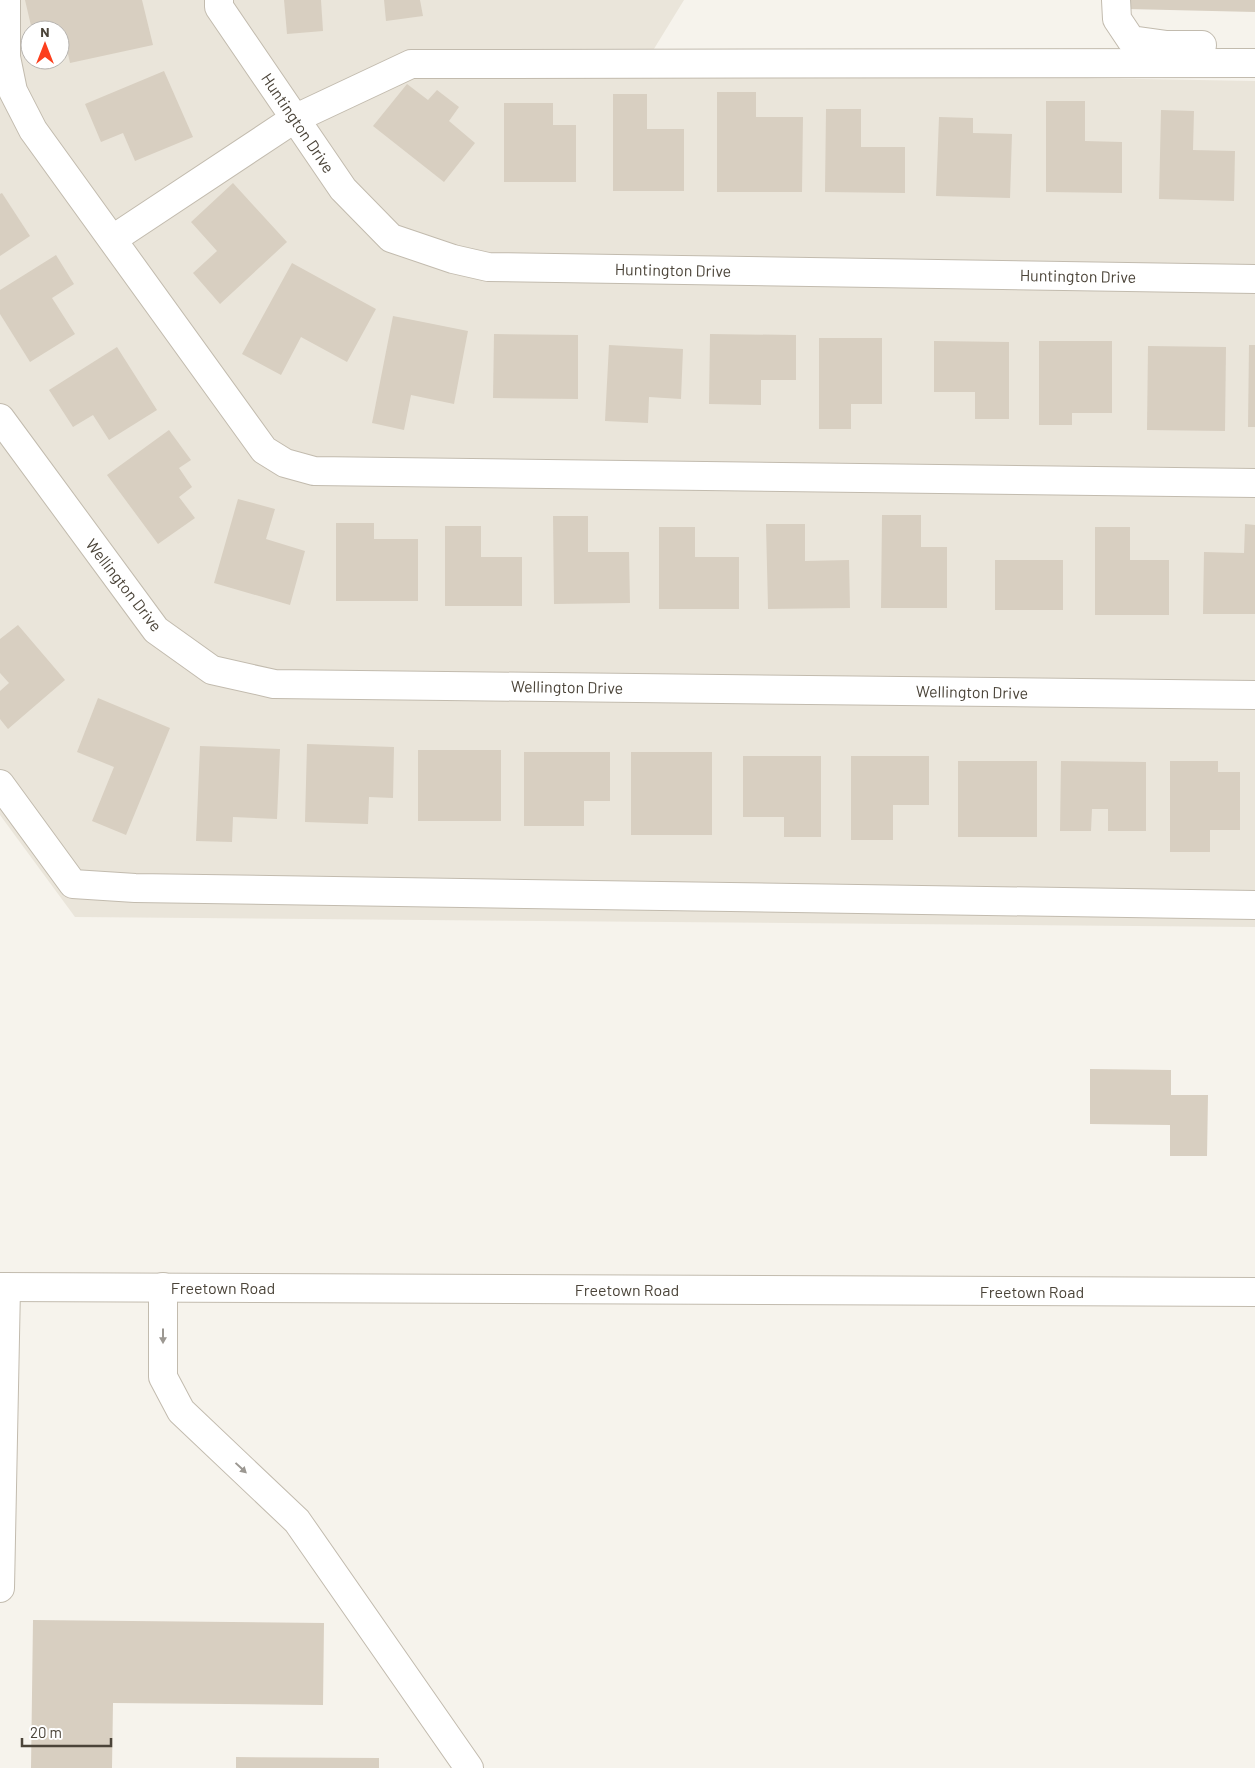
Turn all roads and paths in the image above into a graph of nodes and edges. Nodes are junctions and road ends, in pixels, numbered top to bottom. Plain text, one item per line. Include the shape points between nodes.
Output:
1 (6, 0) edge
2 (219, 0) edge
3 (1116, 0) edge
4 (1255, 44) edge
5 (1255, 63) edge
6 (294, 119) junction
7 (113, 239) junction
8 (1255, 279) edge
9 (0, 418) edge
10 (1255, 482) edge
11 (1255, 695) edge
12 (0, 784) edge
13 (1255, 905) edge
14 (3, 1287) edge
15 (163, 1288) junction
16 (1255, 1292) edge
17 (0, 1588) edge
18 (469, 1768) edge

1 - 7 street via 6,57 13,91 33,130
2 - 6 street, Huntington Drive via 219,7
3 - 4 street via 1116,20 1132,40 1167,44
5 - 6 street via 411,64
6 - 7 street
6 - 8 street, Huntington Drive via 343,189 391,238 488,267
7 - 10 street via 264,450 285,463 314,471
9 - 11 street, Wellington Drive via 156,630 212,670 274,684
12 - 13 street via 73,884 155,888
14 - 15 street, Freetown Road
14 - 17 street
15 - 16 street, Freetown Road
15 -> 18 street via 163,1377 181,1411 297,1520

